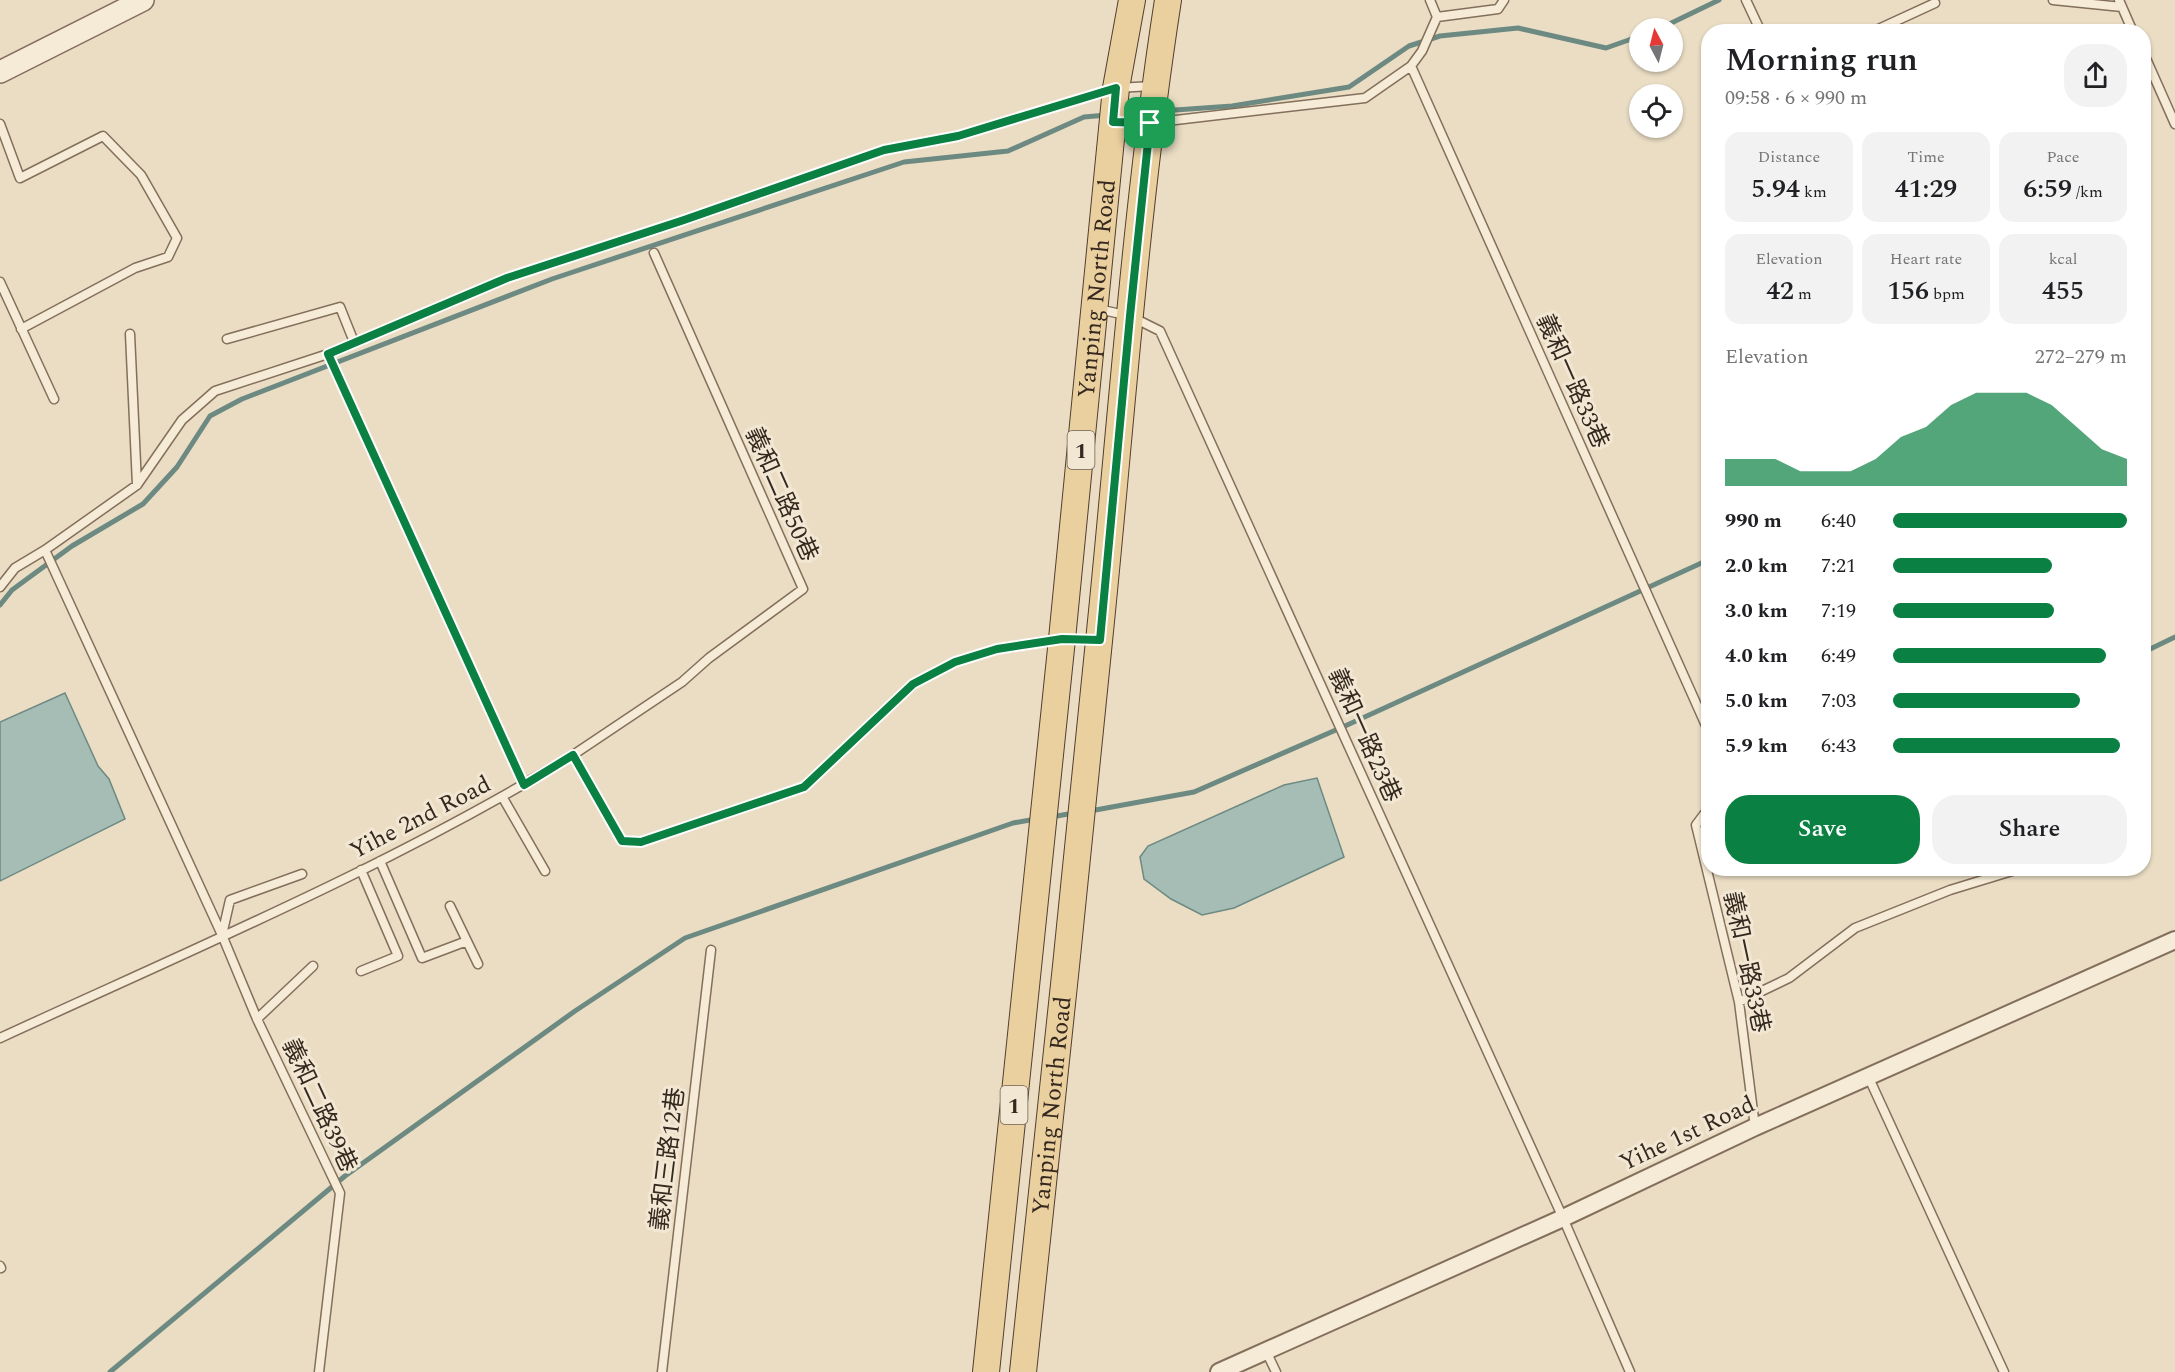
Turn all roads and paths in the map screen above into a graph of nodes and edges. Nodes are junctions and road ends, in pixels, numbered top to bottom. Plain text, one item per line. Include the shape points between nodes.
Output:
1 (143, 0) edge
2 (1132, 0) edge
3 (1168, 0) edge
4 (1430, 0) edge
5 (1504, 0) edge
6 (1746, 0) edge
7 (2053, 0) edge
8 (1935, 3) dead end
9 (2121, 4) edge
10 (1437, 17) junction
11 (1757, 24) edge
12 (1889, 24) edge
13 (2130, 24) edge
14 (1411, 66) junction
15 (2151, 70) edge
16 (0, 72) edge
17 (1155, 86) junction
18 (1116, 88) junction
19 (1113, 122) junction
20 (1150, 123) junction
21 (0, 124) edge
22 (2175, 124) edge
23 (654, 253) dead end
24 (0, 282) edge
25 (1095, 308) junction
26 (1130, 316) junction
27 (21, 329) junction
28 (130, 334) dead end
29 (227, 339) dead end
30 (354, 342) junction
31 (329, 356) junction
32 (54, 399) dead end
33 (137, 484) junction
34 (47, 554) junction
35 (0, 587) edge
36 (1062, 639) junction
37 (1100, 640) junction
38 (1701, 714) edge
39 (573, 755) junction
40 (524, 785) junction
41 (503, 798) junction
42 (1701, 818) edge
43 (1701, 846) edge
44 (380, 861) junction
45 (361, 870) junction
46 (545, 871) dead end
47 (302, 874) dead end
48 (1708, 876) edge
49 (1996, 876) edge
50 (450, 906) dead end
51 (222, 935) junction
52 (2175, 940) edge
53 (467, 941) junction
54 (711, 950) dead end
55 (478, 964) dead end
56 (313, 966) dead end
57 (361, 971) dead end
58 (1739, 1002) junction
59 (257, 1018) junction
60 (0, 1038) edge
61 (1868, 1076) junction
62 (1755, 1127) junction
63 (1563, 1218) junction
64 (1266, 1351) junction
65 (319, 1372) edge
66 (662, 1372) edge
67 (986, 1372) edge
68 (1023, 1372) edge
69 (1219, 1372) edge
70 (1276, 1372) edge
71 (1630, 1372) edge
72 (2004, 1372) edge

1 - 16 street
2 - 18 main road, 1
3 - 17 main road, 1
4 - 10 lane
5 - 10 lane via 1498,9
6 - 11 lane
7 - 9 lane
8 - 12 lane
9 - 13 lane
10 - 14 lane via 1432,33
14 - 20 lane via 1365,98
14 - 38 lane, 義和一路33巷
15 - 22 lane
17 - 18 lane
17 - 20 main road, 1
18 - 19 main road, 1
18 - 30 lane via 958,136 884,150 507,278
19 - 20 lane
19 - 25 main road, Yanping North Road / 1
20 - 26 main road, Yanping North Road / 1
21 - 27 lane via 20,178 103,136 141,175 177,238 168,257 135,268
23 - 39 lane, 義和二路50巷 via 803,589 682,682
24 - 27 lane
25 - 26 lane, 義和一路23巷
25 - 36 main road, Yanping North Road / 1
26 - 37 main road, Yanping North Road / 1
26 - 63 lane, 義和一路23巷 via 1160,332
27 - 32 lane
28 - 33 lane
29 - 30 lane via 340,307
30 - 31 lane
31 - 33 lane via 215,391 182,420
31 - 40 lane
33 - 34 lane
34 - 35 lane via 15,568
34 - 51 lane, 義和二路39巷
36 - 37 lane
36 - 39 lane via 997,649 955,662 913,684 804,787 641,842 622,841
36 - 67 main road, Yanping North Road / 1
37 - 68 main road, Yanping North Road / 1
39 - 40 lane, Yihe 2nd Road
40 - 41 lane, Yihe 2nd Road
41 - 44 lane, Yihe 2nd Road
41 - 46 lane
42 - 43 lane, 義和一路33巷 via 1696,825
44 - 45 lane, Yihe 2nd Road
44 - 53 lane via 423,958
45 - 51 lane, Yihe 2nd Road
45 - 57 lane via 398,956
47 - 51 lane via 230,900
48 - 58 lane, 義和一路33巷
49 - 58 lane via 1856,928 1789,978
50 - 53 lane
51 - 59 lane, 義和二路39巷
51 - 60 lane, Yihe 2nd Road
52 - 61 street, Yihe 1st Road
53 - 55 lane
54 - 66 lane, 義和三路12巷
56 - 59 lane
58 - 62 lane, 義和一路33巷
59 - 65 lane, 義和二路39巷 via 340,1193
61 - 62 street, Yihe 1st Road
61 - 72 lane
62 - 63 street, Yihe 1st Road
63 - 64 street, Yihe 1st Road
63 - 71 lane, 義和一路23巷
64 - 69 street, Yihe 1st Road
64 - 70 lane

